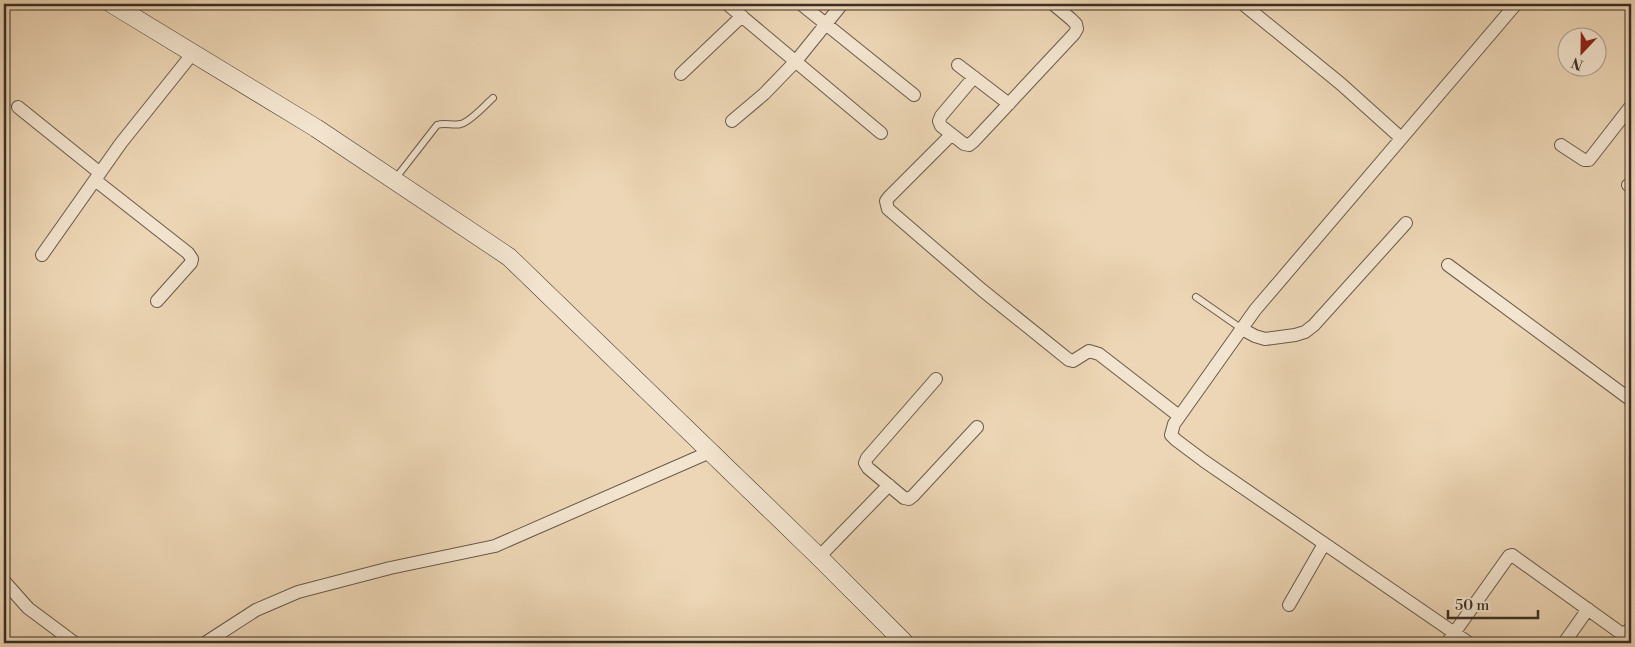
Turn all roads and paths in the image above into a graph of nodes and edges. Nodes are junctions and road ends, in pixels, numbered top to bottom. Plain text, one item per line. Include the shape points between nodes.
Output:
1 (112, 4) edge
2 (727, 4) edge
3 (801, 4) edge
4 (842, 4) edge
5 (1053, 4) edge
6 (1243, 4) edge
7 (1516, 4) edge
8 (742, 16) junction
9 (826, 24) junction
10 (193, 54) junction
11 (796, 61) junction
12 (958, 65) dead end
13 (681, 74) dead end
14 (974, 77) junction
15 (914, 95) dead end
16 (493, 98) dead end
17 (1009, 104) junction
18 (1631, 106) edge
19 (18, 107) dead end
20 (732, 121) dead end
21 (881, 133) dead end
22 (951, 135) junction
23 (1401, 138) junction
24 (1561, 145) dead end
25 (97, 176) junction
26 (394, 180) junction
27 (1406, 223) dead end
28 (42, 255) dead end
29 (1448, 265) dead end
30 (1196, 297) dead end
31 (157, 301) dead end
32 (1242, 328) junction
33 (936, 379) dead end
34 (1631, 400) edge
35 (1179, 416) junction
36 (977, 427) dead end
37 (710, 452) junction
38 (889, 485) junction
39 (1324, 544) junction
40 (820, 557) junction
41 (4, 581) edge
42 (1289, 605) dead end
43 (1588, 609) junction
44 (1631, 628) edge
45 (1450, 638) edge
46 (75, 643) edge
47 (205, 643) edge
48 (905, 643) edge
49 (1469, 643) edge
50 (1564, 643) edge

1 - 10 street
2 - 8 street
3 - 9 street
4 - 9 street
5 - 17 street via 1076,24 1077,29
6 - 23 street
7 - 23 street
8 - 11 street
8 - 13 street
9 - 11 street
9 - 15 street
10 - 25 street
10 - 26 street via 316,128
11 - 20 street
11 - 21 street
12 - 14 street
14 - 17 street
14 - 22 street via 939,121
16 - 26 lane via 461,124 437,126
17 - 22 street via 968,145
18 - 24 street via 1589,160
19 - 25 street
22 - 35 street via 889,197 886,202 888,209 1069,360 1078,359 1089,351 1099,354
23 - 32 street
25 - 28 street
25 - 31 street via 192,259
26 - 37 street via 509,257
27 - 32 street via 1305,332 1265,338
29 - 34 street
30 - 32 lane
32 - 35 street
33 - 38 street via 865,463
35 - 39 street via 1171,430 1176,440
36 - 38 street via 913,496 904,498
37 - 40 street
37 - 47 street via 494,546 298,592 256,610
38 - 40 street
39 - 42 street
39 - 45 street via 1358,565
40 - 48 street
41 - 46 street via 28,608
43 - 44 street via 1618,631 1623,633
43 - 45 street via 1509,556
43 - 50 street
45 - 49 street

